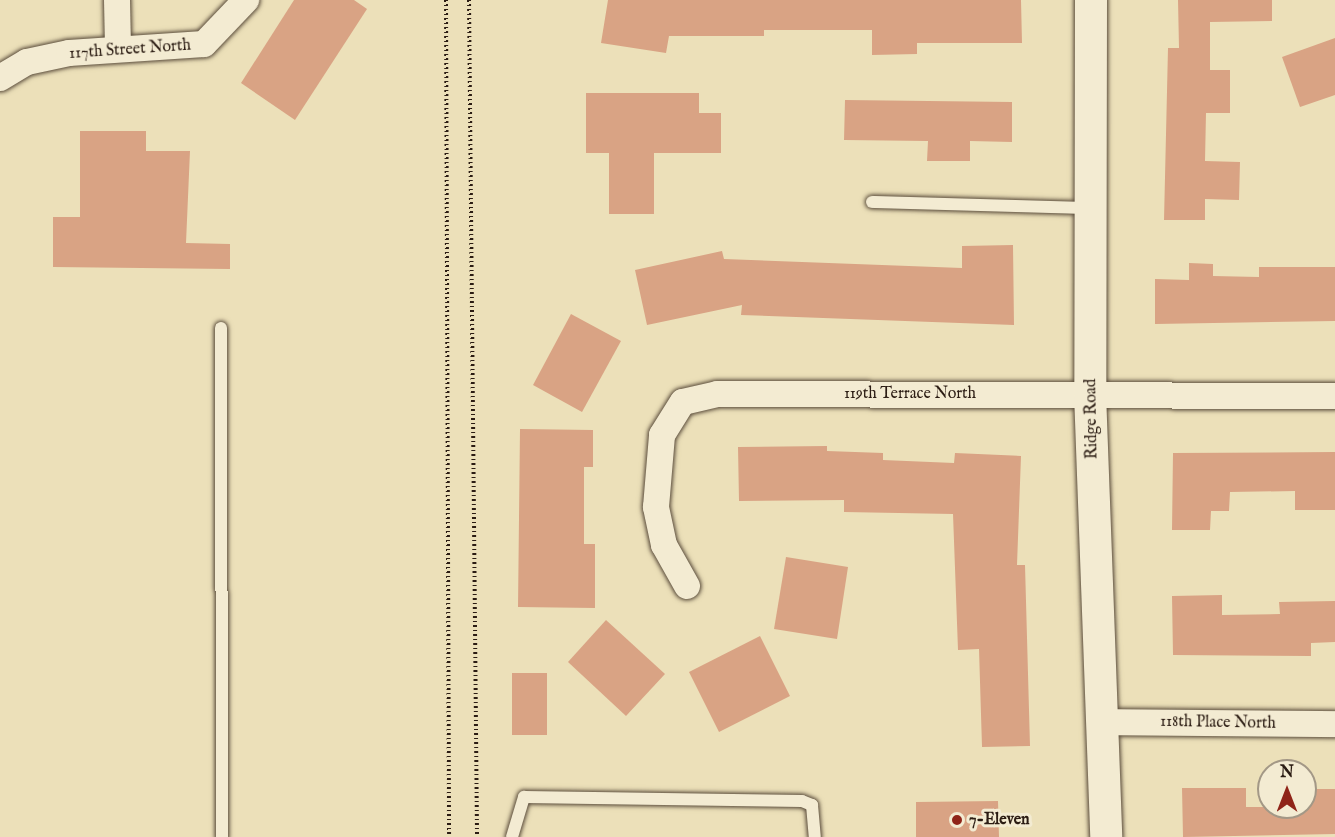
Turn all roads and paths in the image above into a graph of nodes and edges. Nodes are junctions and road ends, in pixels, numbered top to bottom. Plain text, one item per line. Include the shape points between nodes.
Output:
1 (117, 0) edge
2 (246, 0) edge
3 (446, 0) edge
4 (469, 0) edge
5 (1091, 0) edge
6 (118, 48) junction
7 (0, 78) edge
8 (872, 202) dead end
9 (1093, 208) junction
10 (221, 328) dead end
11 (1090, 393) junction
12 (1335, 396) edge
13 (687, 586) dead end
14 (1102, 722) junction
15 (1335, 724) edge
16 (222, 837) edge
17 (449, 837) edge
18 (477, 837) edge
19 (512, 837) edge
20 (815, 837) edge
21 (1106, 837) edge

1 - 6 street
2 - 6 street, 117th Street North via 204,44
3 - 17 path
4 - 18 path
5 - 9 street, Ridge Road
6 - 7 street, 117th Street North via 27,62
8 - 9 lane
9 - 11 street, Ridge Road
10 - 16 lane
11 - 12 street, 119th Terrace North
11 - 13 street, 119th Terrace North via 717,394 683,402 662,435 656,507 664,545
11 - 14 street, Ridge Road
14 - 15 street, 118th Place North
14 - 21 street, Ridge Road
19 - 20 lane via 524,797 802,801 812,805

